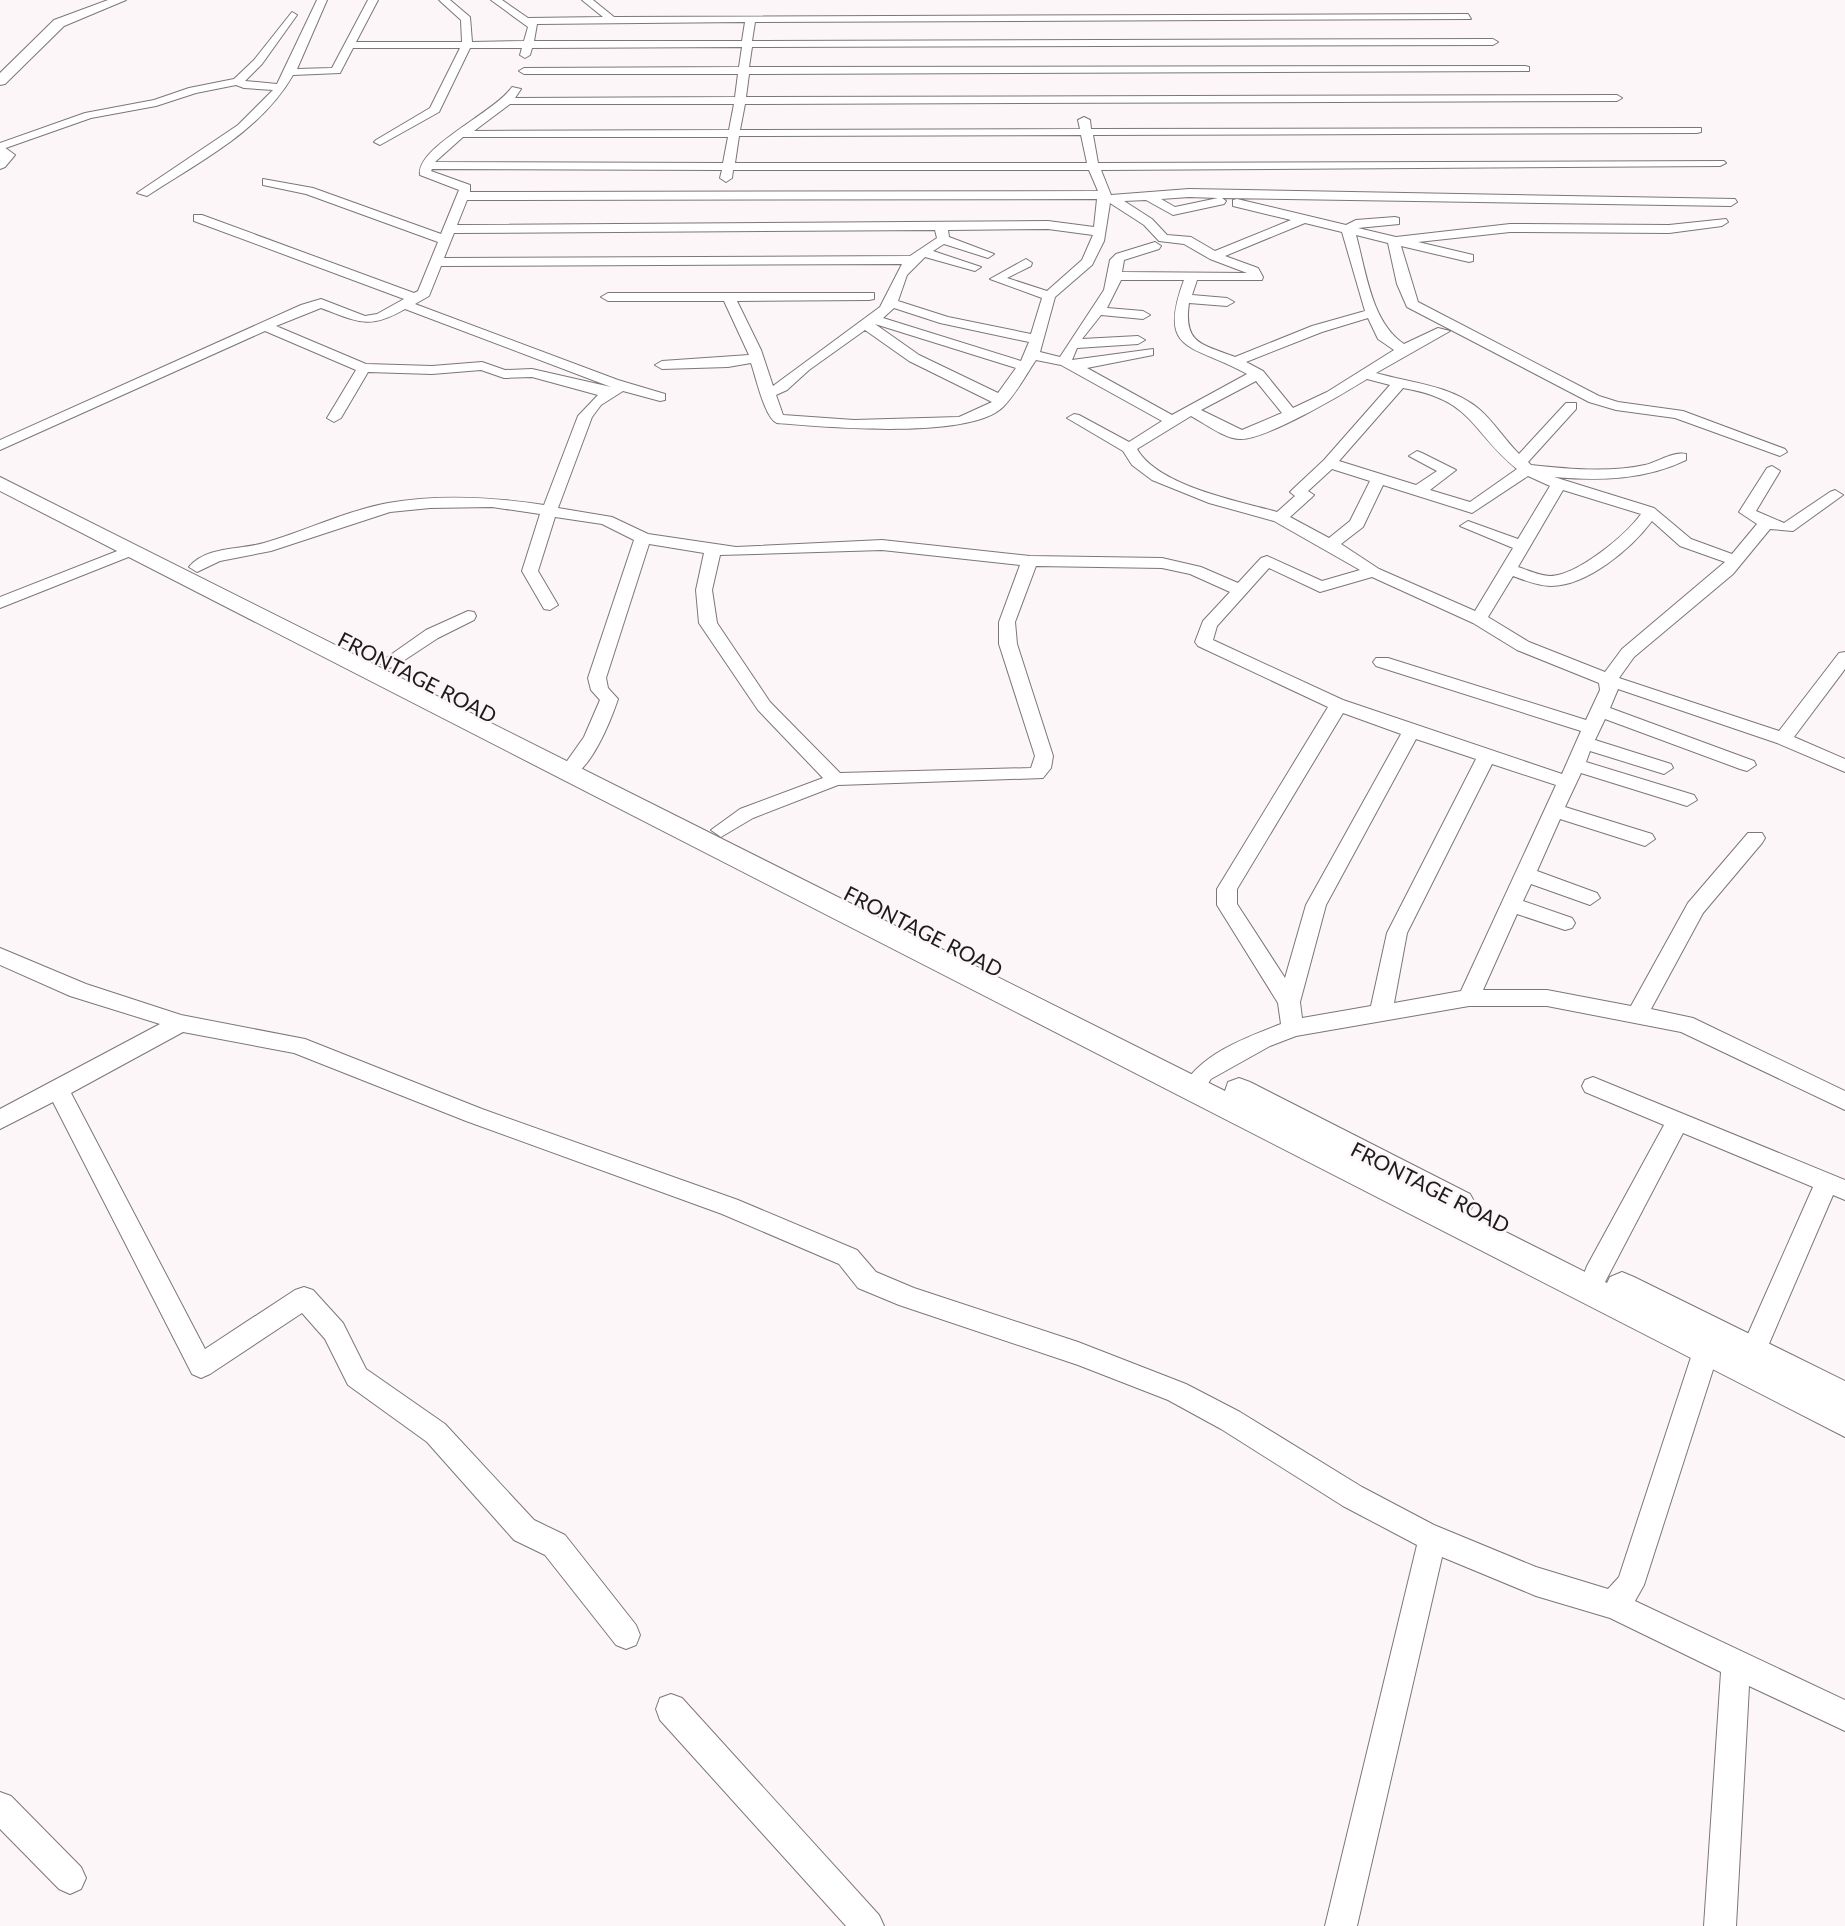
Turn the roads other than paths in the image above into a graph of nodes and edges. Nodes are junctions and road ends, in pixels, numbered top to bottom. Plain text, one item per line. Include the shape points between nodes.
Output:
1 (120, 0) edge
2 (322, 0) edge
3 (373, 0) edge
4 (444, 0) edge
5 (496, 0) edge
6 (587, 0) edge
7 (292, 16) dead end
8 (1468, 17) dead end
9 (610, 18) junction
10 (976, 18) junction
11 (750, 19) junction
12 (525, 21) junction
13 (1493, 43) dead end
14 (467, 44) junction
15 (348, 45) junction
16 (525, 45) junction
17 (745, 45) junction
18 (984, 45) junction
19 (1525, 69) dead end
20 (524, 71) junction
21 (288, 72) junction
22 (744, 72) junction
23 (0, 81) edge
24 (238, 81) junction
25 (989, 86) junction
26 (279, 87) junction
27 (1617, 98) dead end
28 (1081, 100) junction
29 (510, 101) junction
30 (740, 102) junction
31 (1697, 131) dead end
32 (1085, 132) junction
33 (460, 134) junction
34 (734, 134) junction
35 (380, 142) dead end
36 (0, 148) edge
37 (1720, 163) dead end
38 (0, 164) edge
39 (426, 165) junction
40 (1093, 165) junction
41 (729, 167) junction
42 (267, 182) dead end
43 (143, 193) dead end
44 (1212, 194) junction
45 (462, 196) junction
46 (1150, 197) junction
47 (1107, 198) junction
48 (1226, 199) junction
49 (1731, 202) dead end
50 (720, 213) junction
51 (198, 218) dead end
52 (1301, 220) junction
53 (1395, 221) dead end
54 (1722, 222) dead end
55 (1348, 230) junction
56 (942, 232) junction
57 (1100, 232) junction
58 (447, 234) junction
59 (1394, 241) junction
60 (1154, 246) dead end
61 (988, 254) dead end
62 (917, 256) junction
63 (1213, 256) junction
64 (1469, 258) dead end
65 (436, 262) junction
66 (1026, 263) dead end
67 (975, 267) dead end
68 (1117, 276) junction
69 (1192, 276) junction
70 (1257, 277) junction
71 (1250, 293) dead end
72 (869, 296) dead end
73 (1049, 296) junction
74 (608, 297) dead end
75 (729, 297) junction
76 (1182, 298) junction
77 (409, 301) junction
78 (1227, 302) dead end
79 (891, 303) junction
80 (1098, 311) junction
81 (1372, 313) junction
82 (1143, 315) dead end
83 (870, 322) junction
84 (264, 326) junction
85 (1443, 331) dead end
86 (1034, 339) junction
87 (1138, 340) dead end
88 (1075, 344) junction
89 (1403, 350) junction
90 (1148, 352) dead end
91 (756, 358) junction
92 (1029, 361) junction
93 (1233, 363) junction
94 (662, 365) dead end
95 (1068, 365) junction
96 (364, 368) junction
97 (1258, 374) junction
98 (1367, 375) junction
99 (1398, 385) junction
100 (615, 390) junction
101 (766, 394) junction
102 (660, 397) dead end
103 (1000, 400) junction
104 (1571, 406) dead end
105 (1191, 410) junction
106 (1289, 413) junction
107 (334, 418) dead end
108 (1074, 418) dead end
109 (1173, 421) junction
110 (0, 446) edge
111 (1129, 448) junction
112 (1780, 452) dead end
113 (1418, 456) dead end
114 (1681, 457) dead end
115 (1329, 463) junction
116 (1523, 465) junction
117 (0, 470) edge
118 (1772, 471) dead end
119 (1379, 478) junction
120 (0, 483) edge
121 (1559, 484) junction
122 (1418, 491) junction
123 (1835, 495) dead end
124 (551, 511) junction
125 (1650, 512) junction
126 (1280, 519) junction
127 (1766, 523) junction
128 (1468, 526) dead end
129 (643, 538) junction
130 (1330, 545) junction
131 (1523, 546) junction
132 (713, 549) junction
133 (130, 551) junction
134 (1735, 560) junction
135 (1030, 561) junction
136 (197, 567) junction
137 (1509, 569) junction
138 (1373, 572) junction
139 (1241, 591) junction
140 (0, 603) edge
141 (550, 605) dead end
142 (468, 616) dead end
143 (1479, 619) junction
144 (1845, 657) edge
145 (1382, 662) dead end
146 (388, 663) junction
147 (1608, 680) junction
148 (1338, 707) junction
149 (1592, 728) junction
150 (1411, 732) junction
151 (1783, 739) junction
152 (1487, 755) junction
153 (575, 765) junction
154 (1747, 765) dead end
155 (1845, 766) edge
156 (1664, 768) dead end
157 (1571, 774) junction
158 (835, 779) junction
159 (1687, 800) dead end
160 (1554, 810) junction
161 (721, 830) junction
162 (1755, 838) dead end
163 (1645, 839) dead end
164 (1524, 874) junction
165 (1590, 898) dead end
166 (1511, 904) junction
167 (1565, 923) dead end
168 (0, 956) edge
169 (1469, 998) junction
170 (1289, 1002) junction
171 (1381, 1012) junction
172 (1638, 1013) junction
173 (181, 1023) junction
174 (1293, 1028) junction
175 (1198, 1080) junction
176 (1593, 1086) dead end
177 (58, 1090) junction
178 (1845, 1101) edge
179 (0, 1120) edge
180 (1678, 1121) junction
181 (1836, 1186) edge
182 (1596, 1274) junction
183 (1706, 1351) junction
184 (1753, 1352) junction
185 (1845, 1398) edge
186 (1845, 1421) edge
187 (1433, 1538) junction
188 (1613, 1605) junction
189 (626, 1635) dead end
190 (1736, 1665) junction
191 (671, 1709) dead end
192 (1845, 1716) edge
193 (0, 1807) edge
194 (70, 1878) dead end
195 (868, 1926) edge
196 (1341, 1926) edge
197 (1720, 1926) edge

1 - 23 main road via 59,23
2 - 21 street
3 - 15 street
4 - 14 street via 466,19
5 - 12 street
6 - 9 street
7 - 24 street
8 - 10 street via 1044,13
9 - 11 street
9 - 12 street
10 - 11 street
10 - 18 street
11 - 17 street
12 - 16 street via 533,26
13 - 18 street
14 - 15 street
14 - 16 street
14 - 35 street via 435,110
15 - 21 street via 335,71
16 - 17 street
16 - 20 street
17 - 18 street
17 - 22 street
18 - 25 street
19 - 25 street
20 - 22 street
20 - 29 street
21 - 26 street
22 - 25 street
22 - 30 street
24 - 26 street
24 - 36 street via 89,115
25 - 28 street
25 - 30 street
26 - 43 street via 239,129
27 - 28 street
28 - 32 street
29 - 30 street
29 - 33 street
30 - 34 street
31 - 32 street
32 - 34 street
32 - 40 street
33 - 34 street
33 - 39 street
34 - 41 street
36 - 38 main road via 7,155
37 - 40 street
39 - 41 street
39 - 45 street via 424,173 466,188
40 - 41 street
40 - 47 street
41 - 50 street
42 - 58 street
44 - 46 street
44 - 48 street
44 - 49 street
45 - 50 street
45 - 58 street
46 - 47 street
46 - 48 street via 1173,212
47 - 50 street
47 - 57 street
47 - 63 street via 1147,222 1163,238 1187,240
48 - 52 street
50 - 56 street
50 - 58 street
51 - 77 street
52 - 55 street
52 - 63 street
53 - 55 street
54 - 59 street via 1669,229 1510,228
55 - 59 street
55 - 81 street
56 - 57 street via 1048,225
56 - 61 street
56 - 62 street
57 - 73 street via 1087,262
58 - 65 street
59 - 64 street
59 - 112 street via 1412,304 1594,399 1678,414
60 - 68 street via 1120,257 1115,263
62 - 65 street
62 - 67 street
62 - 79 street via 900,276
63 - 70 street via 1253,271
65 - 77 street via 424,293
66 - 73 street via 996,279
68 - 69 street
68 - 80 street
69 - 70 street
69 - 76 street
70 - 71 street
72 - 75 street
73 - 86 street
74 - 75 street
75 - 91 street
76 - 78 street
76 - 93 street via 1181,333 1196,346
77 - 84 street via 380,318 364,320 321,303
77 - 100 street
79 - 83 street
79 - 86 street
80 - 82 street
80 - 88 street
81 - 89 street via 1383,336
81 - 93 street via 1317,329
83 - 92 street
83 - 101 street
83 - 103 street via 940,373
84 - 96 street
84 - 110 street
85 - 89 street
86 - 92 street
87 - 88 street
88 - 95 street via 1067,349
89 - 98 street
90 - 95 street
91 - 94 street
91 - 101 street
92 - 95 street
92 - 103 street
93 - 97 street
95 - 109 street
96 - 100 street via 482,366 504,374 532,373
96 - 107 street
97 - 105 street
97 - 106 street
98 - 99 street
98 - 106 street
99 - 115 street
99 - 116 street via 1428,388 1456,398
100 - 102 street
100 - 124 street via 585,416
101 - 103 street via 777,419 854,424 962,421
104 - 116 street
105 - 106 street via 1240,435
105 - 109 street
108 - 111 street
109 - 111 street
111 - 126 street via 1137,462 1157,477
113 - 122 street via 1448,470
114 - 116 street via 1664,467 1570,475
115 - 119 street
115 - 126 street via 1298,492 1306,495
116 - 121 street
116 - 122 street via 1472,508
117 - 136 main road, FRONTAGE ROAD
118 - 127 street via 1747,512
119 - 122 street
119 - 130 street via 1357,524
120 - 133 main road
121 - 125 street
121 - 131 street
123 - 127 street via 1787,528
124 - 129 street via 606,520
124 - 136 street via 492,502 388,508 265,548 215,557
124 - 141 street via 530,571
125 - 134 street via 1673,533 1709,554
125 - 137 street via 1644,525 1579,574 1552,581
126 - 130 street
127 - 134 street
128 - 131 street
129 - 132 street
129 - 153 street via 597,678 609,699 604,717
130 - 138 street
131 - 137 street
132 - 135 street via 811,551 881,545
132 - 158 street via 704,590 708,623 764,706
133 - 140 street
133 - 153 main road
134 - 147 street via 1628,653
135 - 139 street via 1163,563 1195,570
135 - 158 street via 1007,622 1008,644 1044,757 1037,774
136 - 146 main road, FRONTAGE ROAD
137 - 143 street
138 - 139 street via 1320,587 1267,561
138 - 143 street
139 - 148 street via 1209,625 1204,642 1249,668
142 - 146 street
143 - 147 street via 1523,646
144 - 151 street
145 - 149 street
146 - 153 main road, FRONTAGE ROAD
147 - 149 street via 1609,690
147 - 151 street
148 - 150 street
148 - 170 street via 1227,889 1227,905
149 - 154 street
149 - 156 street
149 - 157 street
150 - 152 street
150 - 170 street via 1316,905
151 - 155 street
152 - 157 street
152 - 171 street via 1397,933
153 - 161 main road, FRONTAGE ROAD
153 - 175 main road
157 - 159 street
157 - 160 street
158 - 161 street via 814,792 737,816
160 - 163 street
160 - 164 street
161 - 175 main road, FRONTAGE ROAD
162 - 172 street via 1695,908
164 - 165 street
164 - 166 street
166 - 167 street
166 - 169 street
168 - 173 street via 78,990
169 - 171 street
169 - 172 street via 1548,998
170 - 174 street
171 - 174 street
172 - 178 street via 1685,1024
173 - 177 street
173 - 187 street via 297,1045 474,1115 730,1207 848,1257 867,1280 908,1297 1179,1393
174 - 175 street via 1262,1040
175 - 182 main road, FRONTAGE ROAD
175 - 183 main road
176 - 180 street
177 - 179 street
177 - 189 street via 201,1366 304,1298 334,1331 357,1377 436,1433 524,1530 555,1545
180 - 181 street
180 - 182 street
181 - 184 street
182 - 184 main road, FRONTAGE ROAD
183 - 186 main road
183 - 188 street via 1630,1585
184 - 185 main road, FRONTAGE ROAD
187 - 188 street via 1527,1578
187 - 196 street
188 - 190 street
190 - 192 street
190 - 197 street
191 - 195 street
193 - 194 street

